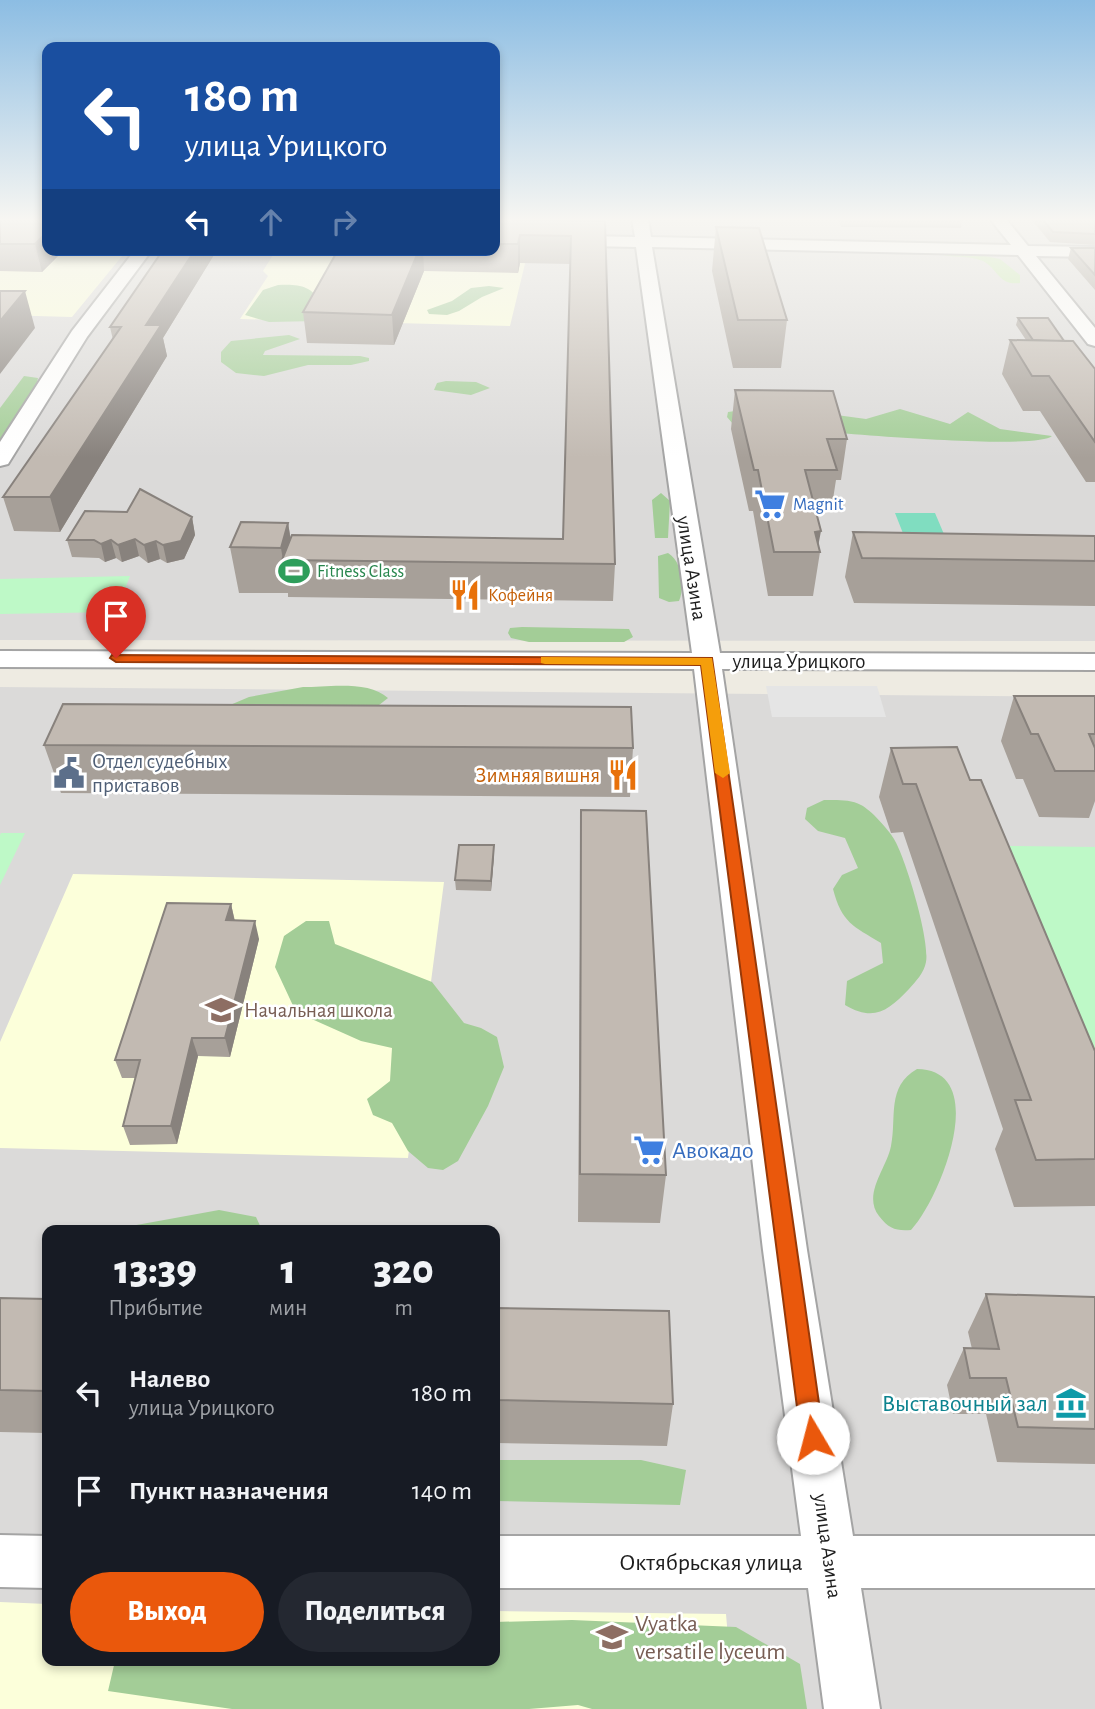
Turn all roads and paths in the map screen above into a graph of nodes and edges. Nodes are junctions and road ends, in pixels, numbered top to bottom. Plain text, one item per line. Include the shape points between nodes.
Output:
1 (107, 299) edge
2 (651, 299) edge
3 (1062, 299) edge
4 (1095, 340) edge
5 (0, 459) edge
6 (0, 659) edge
7 (707, 661) junction
8 (1095, 662) edge
9 (0, 1561) edge
10 (42, 1562) edge
11 (500, 1562) edge
12 (831, 1562) junction
13 (1095, 1562) edge
14 (852, 1709) edge

1 - 5 street
2 - 7 street, улица Азина
3 - 4 street
6 - 7 street, улица Урицкого
7 - 8 street, улица Урицкого
7 - 12 street, улица Азина
9 - 10 street
11 - 12 street, Октябрьская улица
12 - 13 street, Октябрьская улица
12 - 14 street, улица Азина

